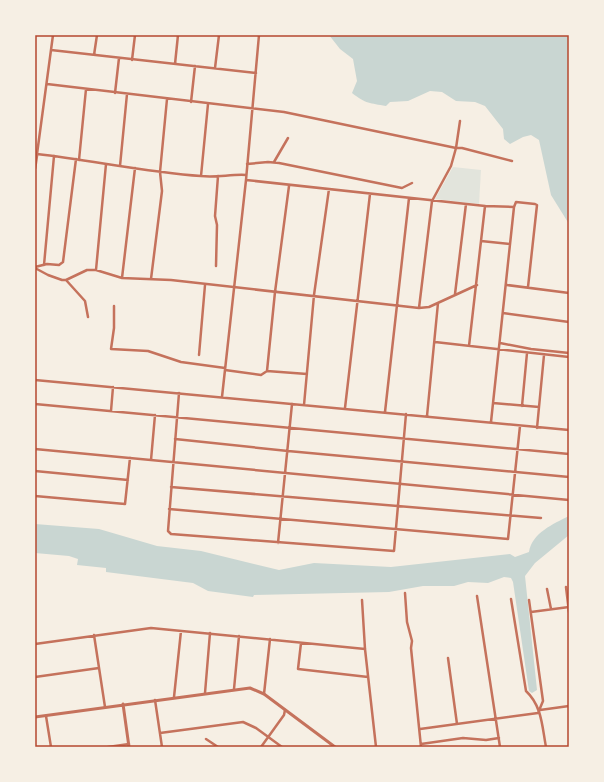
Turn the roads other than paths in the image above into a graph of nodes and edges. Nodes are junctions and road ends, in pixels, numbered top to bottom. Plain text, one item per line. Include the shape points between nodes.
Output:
1 (52, 35) edge
2 (97, 35) edge
3 (136, 35) edge
4 (178, 35) edge
5 (219, 35) edge
6 (259, 35) edge
7 (51, 50) junction
8 (94, 55) junction
9 (119, 58) junction
10 (132, 60) junction
11 (175, 64) junction
12 (195, 66) junction
13 (215, 68) junction
14 (256, 73) junction
15 (47, 84) junction
16 (86, 89) junction
17 (115, 93) junction
18 (127, 94) junction
19 (167, 99) junction
20 (191, 102) junction
21 (208, 104) junction
22 (253, 109) junction
23 (460, 121) dead end
24 (288, 138) dead end
25 (456, 148) junction
26 (36, 154) edge
27 (54, 156) junction
28 (78, 160) junction
29 (512, 161) dead end
30 (274, 162) junction
31 (106, 164) junction
32 (247, 164) junction
33 (120, 166) junction
34 (35, 168) edge
35 (135, 168) junction
36 (160, 172) junction
37 (246, 175) junction
38 (201, 176) junction
39 (218, 176) junction
40 (246, 180) junction
41 (412, 183) dead end
42 (289, 186) junction
43 (329, 189) junction
44 (370, 194) junction
45 (409, 198) junction
46 (432, 201) junction
47 (466, 204) junction
48 (485, 206) junction
49 (514, 207) junction
50 (481, 241) junction
51 (511, 244) junction
52 (44, 265) junction
53 (216, 266) dead end
54 (35, 268) edge
55 (96, 270) junction
56 (122, 278) junction
57 (151, 279) junction
58 (66, 280) junction
59 (205, 285) junction
60 (477, 285) junction
61 (507, 285) junction
62 (528, 287) junction
63 (234, 288) junction
64 (275, 292) junction
65 (569, 293) edge
66 (455, 294) junction
67 (314, 295) junction
68 (358, 301) junction
69 (438, 303) junction
70 (397, 305) junction
71 (114, 306) dead end
72 (419, 308) junction
73 (503, 313) junction
74 (88, 317) dead end
75 (569, 322) edge
76 (435, 342) junction
77 (500, 343) junction
78 (469, 346) junction
79 (499, 349) junction
80 (527, 353) junction
81 (569, 354) edge
82 (199, 355) dead end
83 (544, 355) junction
84 (569, 357) edge
85 (225, 369) junction
86 (267, 371) junction
87 (307, 374) junction
88 (35, 380) edge
89 (113, 387) junction
90 (180, 393) junction
91 (222, 397) junction
92 (493, 403) junction
93 (35, 404) edge
94 (292, 404) junction
95 (304, 405) junction
96 (522, 406) junction
97 (539, 407) junction
98 (345, 408) junction
99 (111, 411) junction
100 (385, 412) junction
101 (406, 414) junction
102 (155, 415) junction
103 (427, 416) junction
104 (178, 417) junction
105 (491, 422) junction
106 (520, 426) junction
107 (290, 427) junction
108 (537, 428) junction
109 (569, 430) edge
110 (404, 438) junction
111 (175, 439) junction
112 (517, 448) junction
113 (35, 449) edge
114 (288, 451) junction
115 (569, 454) edge
116 (130, 458) junction
117 (151, 460) junction
118 (173, 462) junction
119 (402, 462) junction
120 (35, 471) edge
121 (286, 472) junction
122 (515, 472) junction
123 (569, 477) edge
124 (128, 480) junction
125 (400, 485) junction
126 (171, 487) junction
127 (35, 496) edge
128 (512, 496) junction
129 (283, 497) junction
130 (569, 500) edge
131 (398, 506) junction
132 (169, 509) junction
133 (510, 516) junction
134 (541, 518) dead end
135 (281, 520) junction
136 (396, 529) junction
137 (278, 543) junction
138 (566, 587) dead end
139 (547, 589) dead end
140 (405, 593) dead end
141 (477, 596) dead end
142 (511, 599) dead end
143 (362, 600) dead end
144 (529, 600) dead end
145 (569, 607) edge
146 (551, 609) junction
147 (531, 612) junction
148 (569, 612) edge
149 (181, 631) junction
150 (210, 634) junction
151 (94, 635) junction
152 (239, 636) junction
153 (270, 639) junction
154 (301, 643) junction
155 (35, 644) edge
156 (365, 649) junction
157 (448, 658) dead end
158 (99, 668) junction
159 (35, 677) edge
160 (368, 677) junction
161 (234, 689) junction
162 (205, 693) junction
163 (264, 694) junction
164 (174, 697) junction
165 (154, 700) junction
166 (123, 704) junction
167 (105, 706) junction
168 (569, 706) edge
169 (285, 710) junction
170 (540, 710) junction
171 (46, 716) junction
172 (35, 718) edge
173 (496, 719) junction
174 (457, 724) junction
175 (420, 729) junction
176 (160, 733) junction
177 (268, 737) junction
178 (499, 738) junction
179 (206, 739) dead end
180 (129, 746) edge
181 (421, 746) edge
182 (51, 747) edge
183 (108, 747) edge
184 (162, 747) edge
185 (218, 747) edge
186 (261, 747) edge
187 (282, 747) edge
188 (335, 747) edge
189 (376, 747) edge
190 (500, 747) edge
191 (546, 747) edge

1 - 7 street
2 - 8 street
3 - 10 street
4 - 11 street
5 - 13 street
6 - 14 street
7 - 8 street
7 - 15 street
8 - 9 street
9 - 10 street
9 - 17 street
10 - 11 street
11 - 12 street
12 - 13 street
12 - 20 street
13 - 14 street
14 - 22 street
15 - 16 street
15 - 26 street
16 - 17 street
16 - 28 street
17 - 18 street
18 - 19 street
18 - 33 street
19 - 20 street
19 - 36 street
20 - 21 street
21 - 22 street
21 - 38 street
22 - 25 street via 296,114
22 - 32 street
23 - 25 street
24 - 30 street
25 - 29 street
25 - 46 street via 451,166
26 - 27 street
26 - 34 street
27 - 28 street
27 - 52 street
28 - 31 street
28 - 52 street via 63,262 58,265
30 - 32 street
30 - 41 street via 402,188
31 - 33 street
31 - 55 street
32 - 37 street
33 - 35 street
35 - 36 street
35 - 56 street
36 - 38 street
36 - 57 street via 162,192
37 - 39 street
37 - 40 street
38 - 39 street
39 - 53 street via 215,216
40 - 42 street
40 - 63 street
42 - 43 street
42 - 64 street
43 - 44 street
43 - 67 street
44 - 45 street
44 - 68 street
45 - 46 street
45 - 70 street
46 - 47 street
46 - 72 street
47 - 48 street
47 - 66 street
48 - 49 street
48 - 50 street
49 - 51 street
49 - 62 street via 516,202 537,205
50 - 51 street
50 - 60 street
51 - 61 street
52 - 54 street
54 - 58 street
55 - 56 street
55 - 58 street via 87,270
56 - 57 street
57 - 59 street
58 - 74 street via 86,301
59 - 63 street
59 - 82 street
60 - 66 street
60 - 78 street
61 - 62 street
61 - 73 street
62 - 65 street
63 - 64 street
63 - 85 street
64 - 67 street
64 - 86 street
66 - 69 street
67 - 68 street
67 - 87 street
68 - 70 street
68 - 98 street
69 - 72 street
69 - 76 street
70 - 72 street
70 - 100 street
71 - 85 street via 111,349 148,351 181,362
73 - 75 street
73 - 77 street
76 - 78 street
76 - 103 street
77 - 79 street
77 - 81 street
78 - 79 street
79 - 80 street
79 - 92 street
80 - 83 street
80 - 96 street
83 - 84 street
83 - 97 street
85 - 86 street via 261,375
85 - 91 street
86 - 87 street
87 - 95 street
88 - 89 street
89 - 90 street
89 - 99 street
90 - 91 street
90 - 104 street
91 - 94 street
92 - 96 street
92 - 105 street
93 - 99 street
94 - 95 street
94 - 107 street
95 - 98 street
96 - 97 street
97 - 108 street
98 - 100 street
99 - 102 street
100 - 101 street
101 - 103 street
101 - 110 street
102 - 104 street
102 - 117 street
103 - 105 street
104 - 107 street
104 - 111 street
105 - 106 street
106 - 108 street
106 - 112 street
107 - 110 street
107 - 114 street
108 - 109 street
110 - 112 street
110 - 119 street
111 - 114 street
111 - 118 street
112 - 115 street
112 - 122 street
113 - 116 street
114 - 119 street
114 - 121 street
116 - 117 street
116 - 124 street
117 - 118 street
118 - 121 street
118 - 126 street
119 - 122 street
119 - 125 street
120 - 124 street
121 - 125 street
121 - 129 street
122 - 123 street
122 - 128 street
124 - 127 street via 125,504
125 - 128 street
125 - 131 street
126 - 129 street
126 - 132 street
128 - 130 street
128 - 133 street
129 - 131 street
129 - 135 street
131 - 133 street
131 - 136 street
132 - 135 street
132 - 137 street via 168,531 171,534
133 - 134 street
133 - 136 street via 508,539
135 - 136 street
135 - 137 street
136 - 137 street via 394,551
138 - 145 street
139 - 146 street
140 - 175 street
141 - 173 street
142 - 170 street via 526,691
143 - 156 street
144 - 147 street
145 - 146 street
145 - 148 street
146 - 147 street
147 - 170 street via 543,701
149 - 150 street
149 - 151 street via 142,628
149 - 164 street
150 - 152 street
150 - 162 street
151 - 155 street
151 - 158 street
152 - 153 street
152 - 161 street
153 - 154 street
153 - 163 street
154 - 156 street
154 - 160 street via 298,669
156 - 160 street
157 - 174 street
158 - 159 street
158 - 167 street
160 - 189 street
161 - 162 street
161 - 163 street via 253,689
162 - 164 street
163 - 169 street
164 - 165 street
165 - 166 street
165 - 176 street
166 - 167 street
166 - 180 street
167 - 171 street
168 - 170 street
169 - 177 street
169 - 188 street
170 - 173 street via 536,714
170 - 191 street
171 - 172 street
171 - 182 street
173 - 174 street
173 - 178 street
174 - 175 street
175 - 181 street
176 - 177 street via 238,722 248,723
176 - 184 street
177 - 186 street
177 - 187 street
178 - 181 street via 463,738
178 - 190 street
179 - 185 street
180 - 183 street

